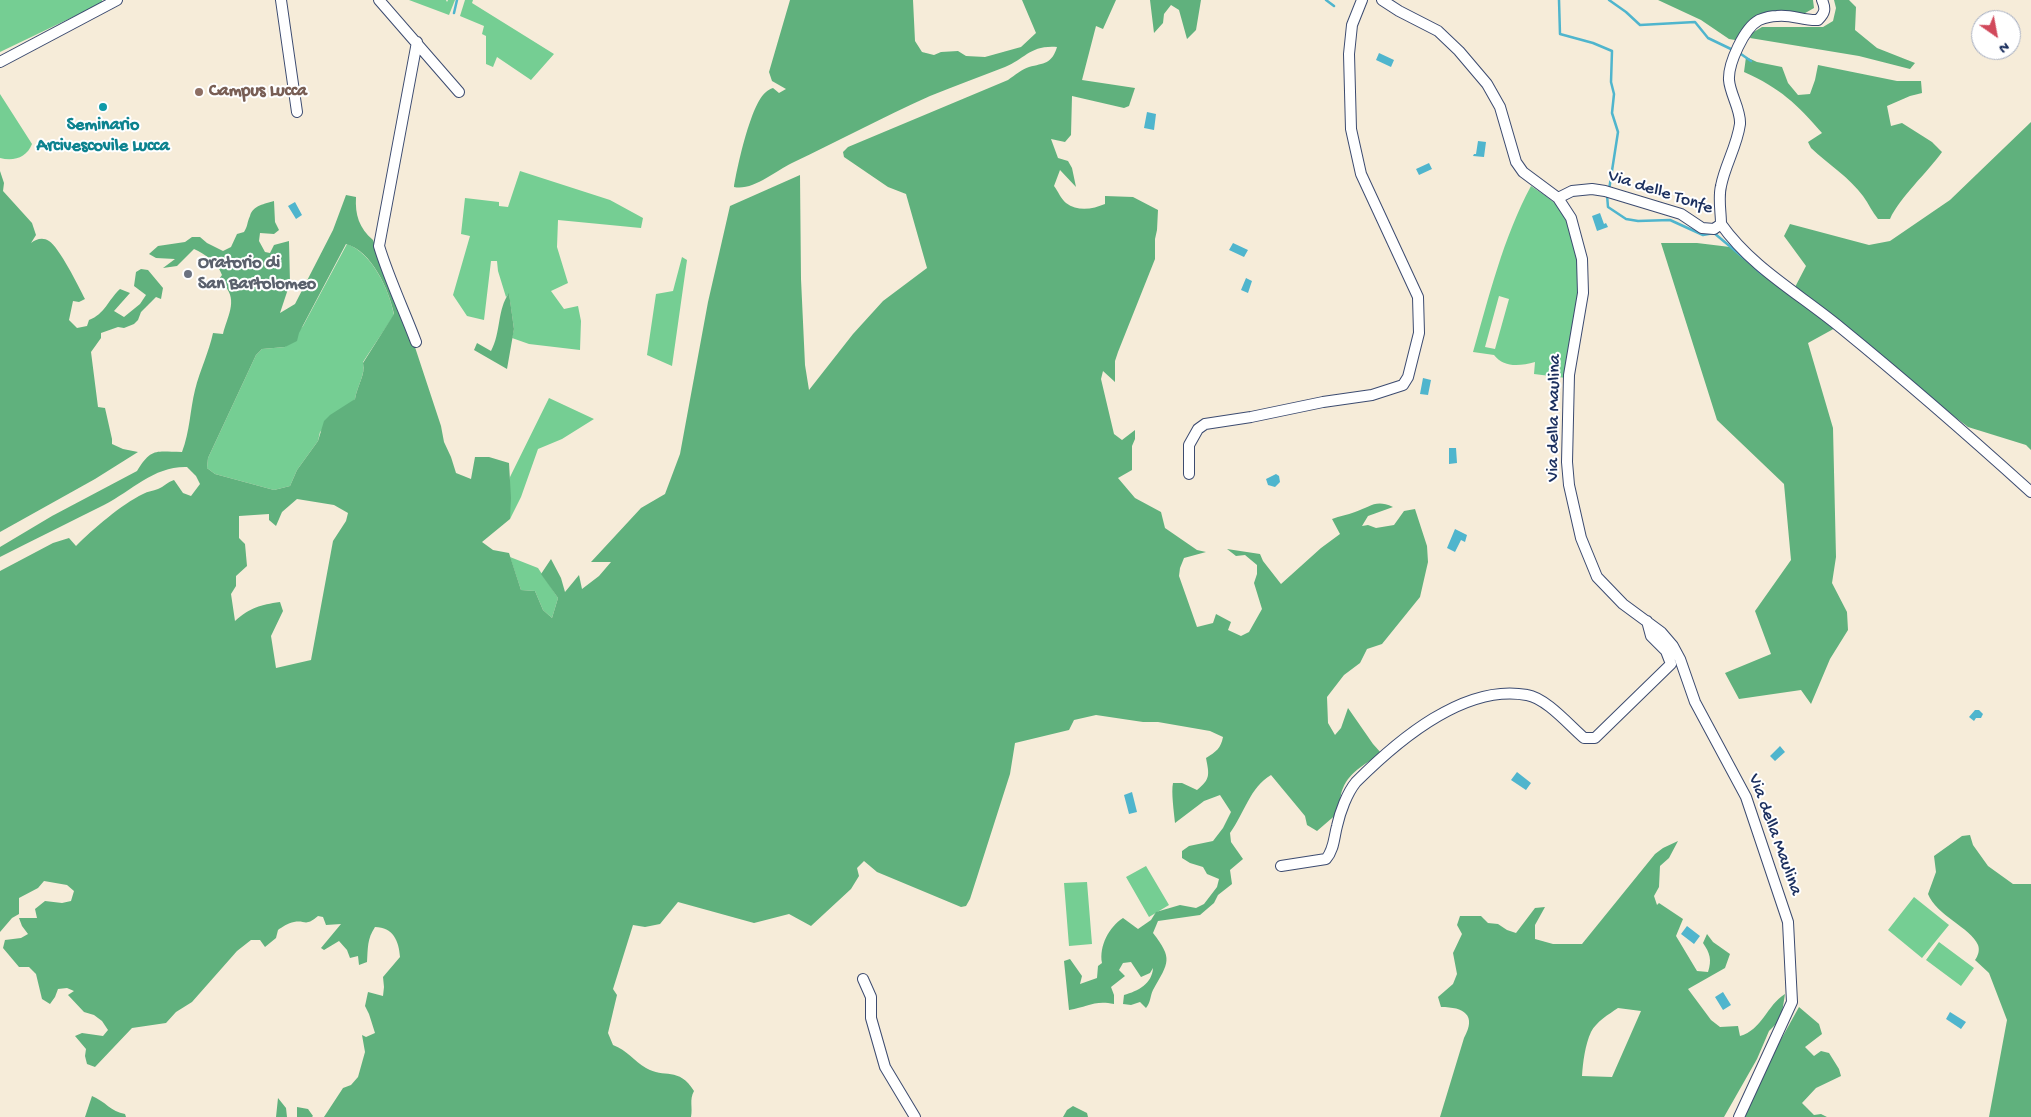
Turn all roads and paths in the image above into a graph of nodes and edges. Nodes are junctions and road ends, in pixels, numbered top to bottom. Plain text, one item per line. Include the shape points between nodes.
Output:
1 (117, 0) edge
2 (281, 0) edge
3 (379, 0) edge
4 (1362, 0) edge
5 (1382, 0) edge
6 (1822, 0) edge
7 (417, 42) junction
8 (0, 62) edge
9 (459, 92) dead end
10 (297, 112) dead end
11 (1558, 198) junction
12 (1721, 224) junction
13 (416, 342) dead end
14 (1189, 474) dead end
15 (2031, 492) edge
16 (1647, 621) junction
17 (1281, 866) dead end
18 (863, 979) dead end
19 (915, 1117) edge
20 (1739, 1117) edge

1 - 8 street
2 - 10 street
3 - 7 street
4 - 14 street via 1352,25 1349,54 1351,129 1362,174 1418,297 1419,333 1408,377 1403,385 1372,395 1205,424 1188,445
5 - 11 street, Via della Maulina via 1438,31 1459,51 1496,99 1516,162 1523,172
6 - 12 street, Via delle Tonfe via 1824,14 1818,20 1806,21 1785,15 1758,21 1733,56 1729,80 1740,121 1720,188
7 - 9 street
7 - 13 street via 378,246
11 - 12 street, Via delle Tonfe via 1572,191 1592,189 1681,214 1702,228 1714,229
11 - 16 street, Via della Maulina via 1571,218 1582,259 1583,293 1569,375 1567,462 1574,516 1597,578 1622,604
12 - 15 street via 1750,258 1840,326
16 - 17 street via 1651,636 1666,651 1671,664 1595,738 1584,738 1554,711 1527,695 1499,694 1476,699 1413,731 1356,782 1340,815 1332,850 1326,859
16 - 20 street, Via della Maulina via 1673,646 1695,702 1746,797 1788,922 1792,1002
18 - 19 street via 871,997 871,1018 885,1067

